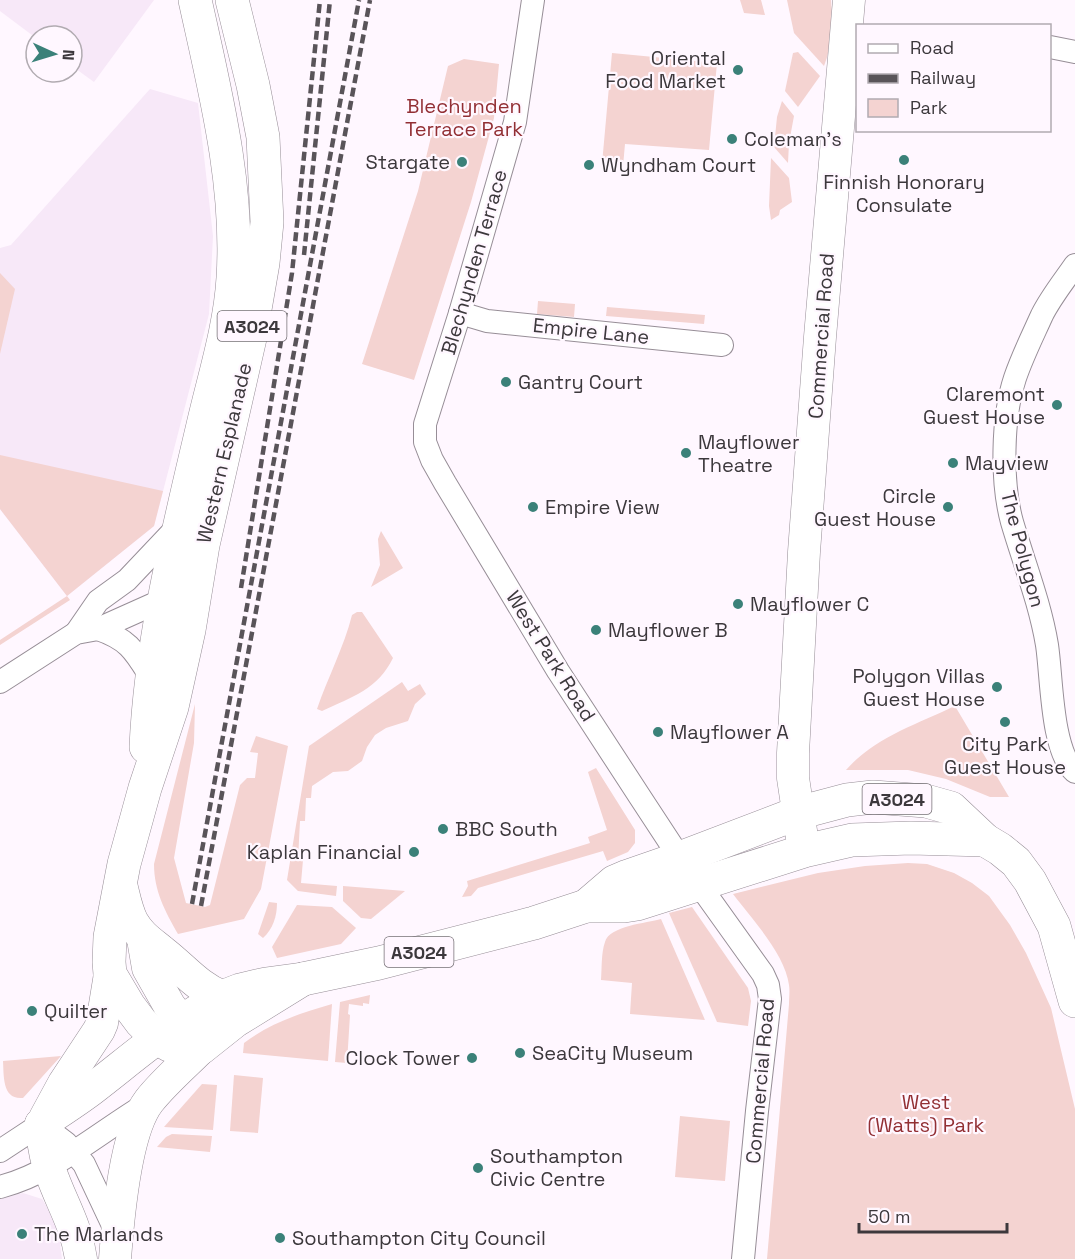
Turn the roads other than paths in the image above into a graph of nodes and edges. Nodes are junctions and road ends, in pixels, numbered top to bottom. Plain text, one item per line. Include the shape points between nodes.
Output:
1 (195, 0) edge
2 (232, 0) edge
3 (533, 0) edge
4 (851, 17) edge
5 (1051, 47) edge
6 (1075, 52) edge
7 (1075, 265) edge
8 (460, 313) junction
9 (722, 345) dead end
10 (428, 451) joint
11 (180, 523) junction
12 (127, 580) junction
13 (176, 589) junction
14 (98, 629) junction
15 (76, 633) junction
16 (152, 679) junction
17 (0, 682) edge
18 (1075, 772) edge
19 (145, 788) junction
20 (798, 813) junction
21 (985, 840) junction
22 (804, 851) junction
23 (680, 858) junction
24 (121, 884) junction
25 (699, 885) junction
26 (586, 906) junction
27 (143, 939) junction
28 (110, 974) junction
29 (303, 979) junction
30 (222, 997) junction
31 (1075, 1001) edge
32 (169, 1030) junction
33 (201, 1048) junction
34 (148, 1103) junction
35 (41, 1124) junction
36 (0, 1151) edge
37 (75, 1152) junction
38 (49, 1168) junction
39 (0, 1187) edge
40 (116, 1247) edge
41 (81, 1259) edge
42 (743, 1259) edge

1 - 11 main road, Western Esplanade / A3024 via 224,138 234,233 233,280
2 - 13 main road, Western Esplanade / A3024 via 263,137 267,222 250,338 203,545
3 - 8 street, Blechynden Terrace via 515,122
4 - 20 street, Commercial Road via 824,285 804,552 793,753
5 - 6 street
7 - 18 street, The Polygon via 1043,313 1014,378 1005,431 1004,478 1011,520 1036,594 1047,644 1058,733 1066,764
8 - 9 street, Empire Lane via 486,321
8 - 10 street, Blechynden Terrace via 425,424
10 - 23 street, West Park Road via 558,671
11 - 12 street, Western Esplanade
11 - 13 main road, Western Esplanade / A3024
12 - 13 street
12 - 15 street, Western Esplanade via 98,601
13 - 14 street, Western Esplanade
13 - 16 main road, Western Esplanade / A3024
13 - 19 main road, Western Esplanade / A3024 via 172,707
14 - 15 street, Western Esplanade
14 - 16 street via 127,643
15 - 17 street, Western Esplanade
16 - 19 main road, Western Esplanade / A3024
19 - 24 main road, Western Esplanade / A3024
20 - 21 main road, A3024 via 873,797 926,801 951,808
20 - 22 street, Commercial Road
20 - 23 main road, A3024
21 - 22 main road, A3024 via 867,839
21 - 31 main road, A3024 via 1016,862 1036,891 1053,926
22 - 25 main road, A3024
23 - 25 street, Commercial Road
23 - 26 main road, A3024 via 614,882
24 - 27 main road, Western Esplanade / A3024 via 125,907
24 - 28 main road, Western Esplanade / A3024 via 110,937
25 - 26 main road, A3024 via 637,904
25 - 42 street, Commercial Road via 763,974 770,999
26 - 29 main road, A3024 via 492,934
27 - 30 main road, A3024 via 195,983
27 - 32 street, Western Esplanade via 148,969
28 - 32 main road via 135,1014
28 - 35 street via 99,1030
29 - 30 main road, A3024 via 266,984
29 - 33 main road, A3024 via 235,1021
30 - 32 street
32 - 33 main road via 180,1049
32 - 35 street
33 - 34 street
34 - 37 street
34 - 40 street via 130,1152
35 - 36 street
35 - 37 street
35 - 38 street
37 - 38 street
37 - 40 street via 84,1164
38 - 39 street
38 - 41 street via 74,1227

